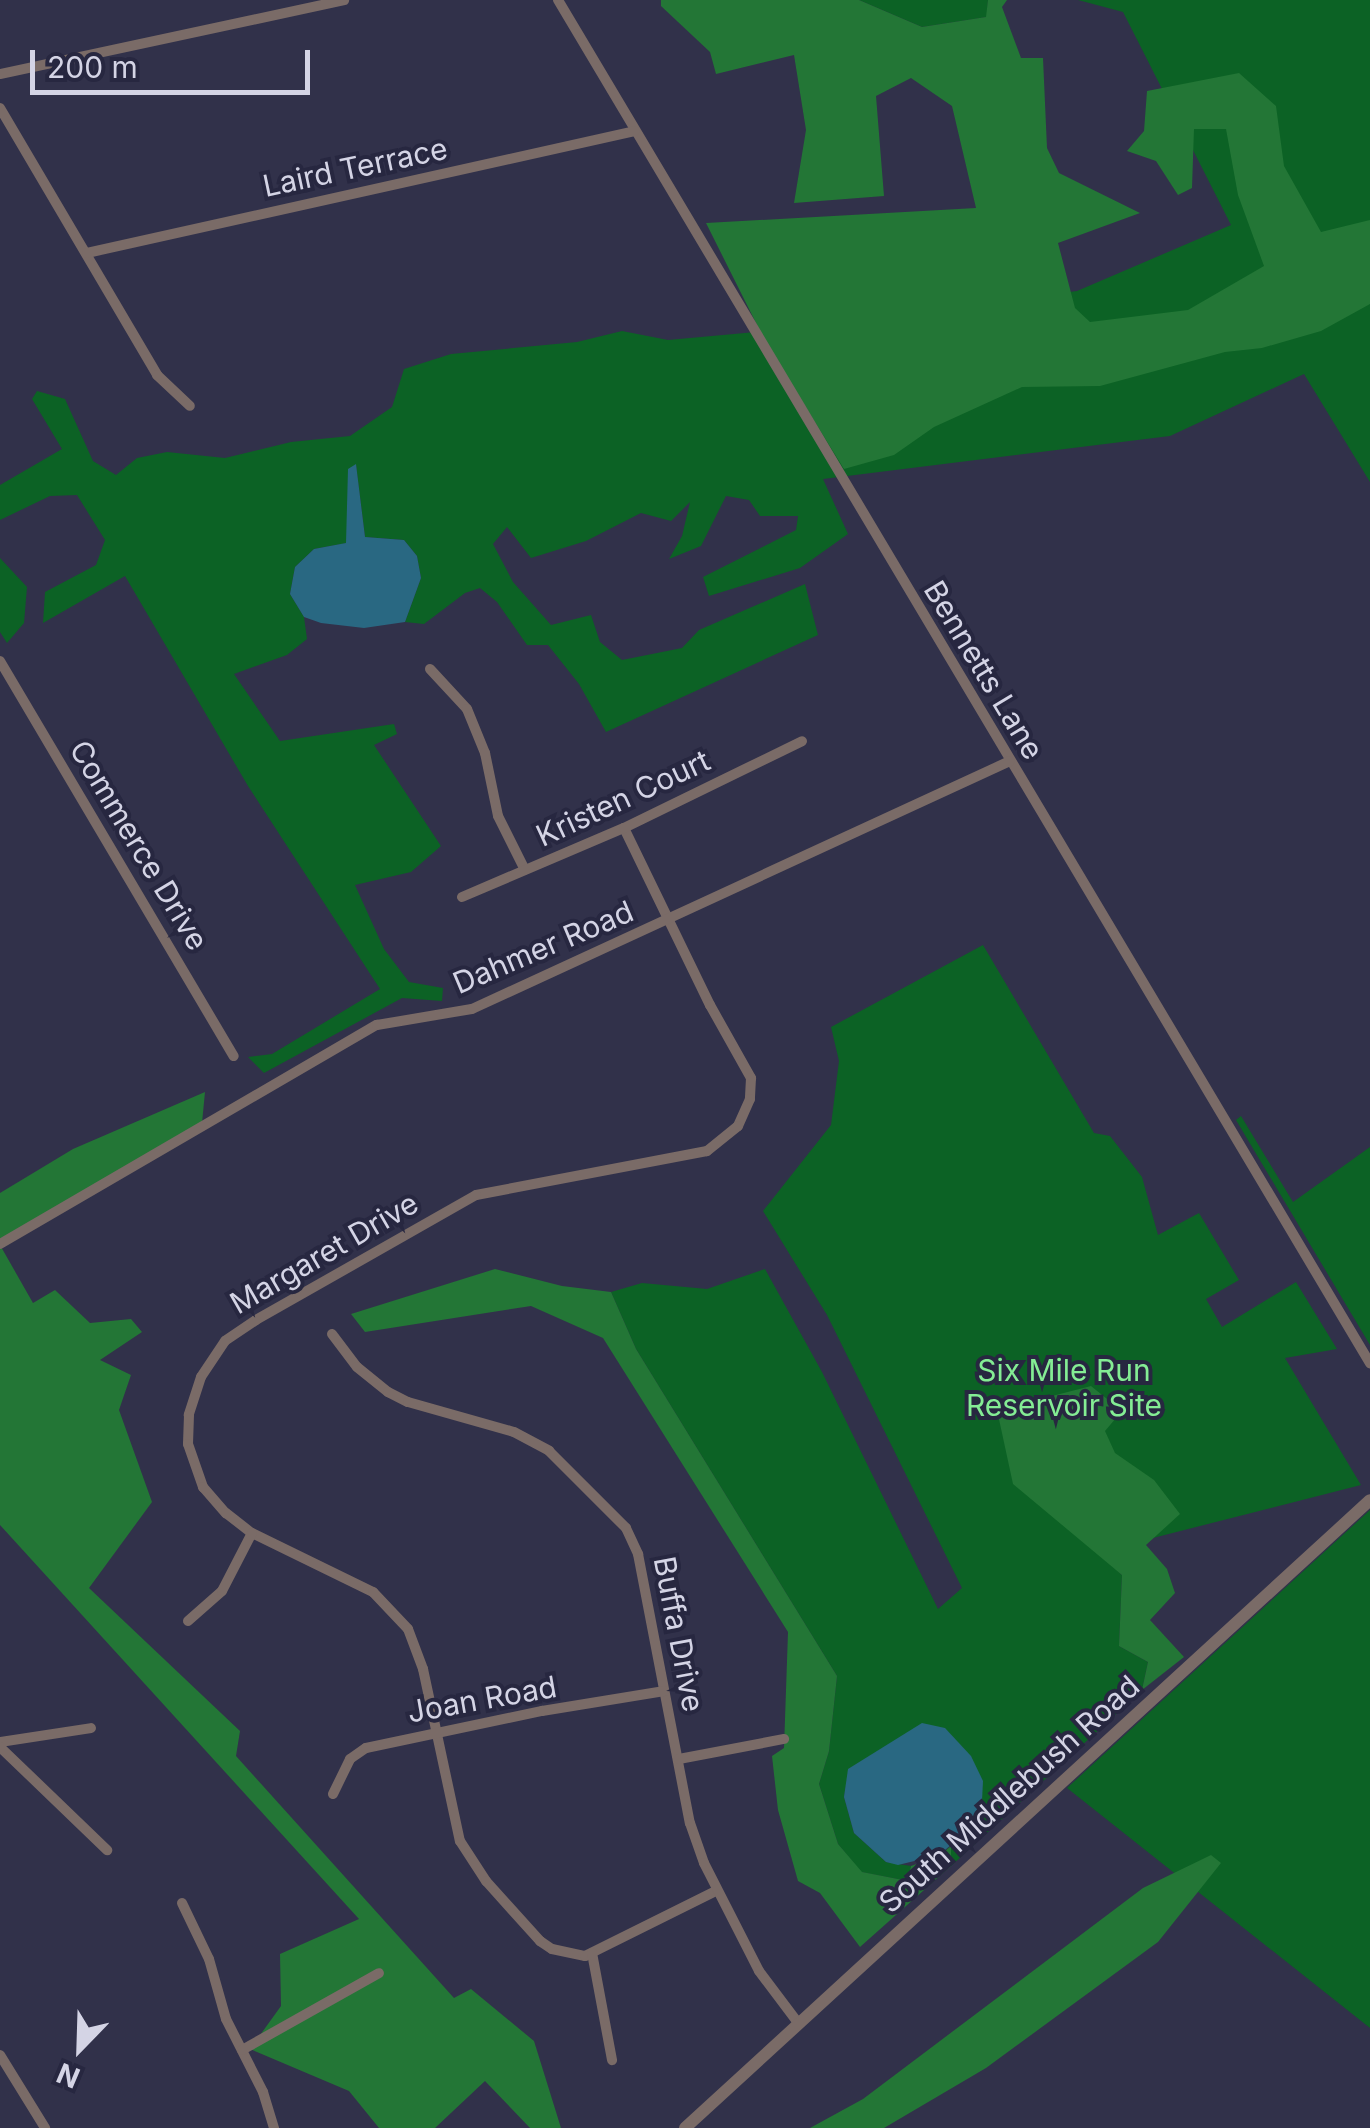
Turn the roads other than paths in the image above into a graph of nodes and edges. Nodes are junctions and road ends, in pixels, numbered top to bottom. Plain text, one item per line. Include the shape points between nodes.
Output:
1 (344, 0) edge
2 (558, 0) edge
3 (0, 74) edge
4 (0, 108) edge
5 (635, 132) junction
6 (87, 253) junction
7 (190, 406) dead end
8 (0, 661) edge
9 (430, 669) dead end
10 (802, 741) dead end
11 (1010, 761) junction
12 (624, 828) junction
13 (525, 870) junction
14 (462, 897) dead end
15 (668, 921) junction
16 (234, 1056) dead end
17 (0, 1244) edge
18 (332, 1334) dead end
19 (1370, 1363) edge
20 (1370, 1500) edge
21 (252, 1533) junction
22 (188, 1621) dead end
23 (664, 1691) junction
24 (91, 1728) dead end
25 (436, 1732) junction
26 (784, 1739) dead end
27 (0, 1744) edge
28 (679, 1759) junction
29 (334, 1794) dead end
30 (107, 1850) dead end
31 (716, 1892) junction
32 (182, 1903) dead end
33 (592, 1953) junction
34 (380, 1973) dead end
35 (799, 2024) junction
36 (242, 2050) junction
37 (0, 2055) edge
38 (612, 2060) dead end
39 (45, 2128) edge
40 (274, 2128) edge
41 (685, 2128) edge

1 - 3 street
2 - 5 street, Bennetts Lane
4 - 6 street
5 - 6 street, Laird Terrace
5 - 11 street, Bennetts Lane
6 - 7 street via 158,374
8 - 16 street, Commerce Drive
9 - 13 street via 467,709 485,753 498,816
10 - 12 street, Kristen Court
11 - 15 street, Dahmer Road
11 - 19 street, Bennetts Lane
12 - 13 street, Kristen Court
12 - 15 street, Margaret Drive
13 - 14 street, Kristen Court
15 - 17 street, Dahmer Road via 472,1009 377,1025
15 - 21 street, Margaret Drive via 751,1078 738,1126 707,1150 476,1195 234,1333 201,1377 188,1444 212,1500
18 - 23 street, Buffa Drive via 388,1392 529,1439 606,1505 638,1554
20 - 35 street, South Middlebush Road
21 - 22 street via 222,1590
21 - 25 street, Margaret Drive via 350,1578 399,1616 415,1642
23 - 25 street, Joan Road
23 - 28 street, Buffa Drive
24 - 27 street
25 - 29 street, Joan Road via 356,1753
25 - 33 street, Margaret Drive via 454,1826 486,1881 552,1949
26 - 28 street
27 - 30 street
28 - 31 street, Buffa Drive via 690,1823
31 - 33 street
31 - 35 street, Buffa Drive
32 - 36 street
33 - 38 street
34 - 36 street
35 - 41 street, South Middlebush Road
36 - 40 street
37 - 39 street

